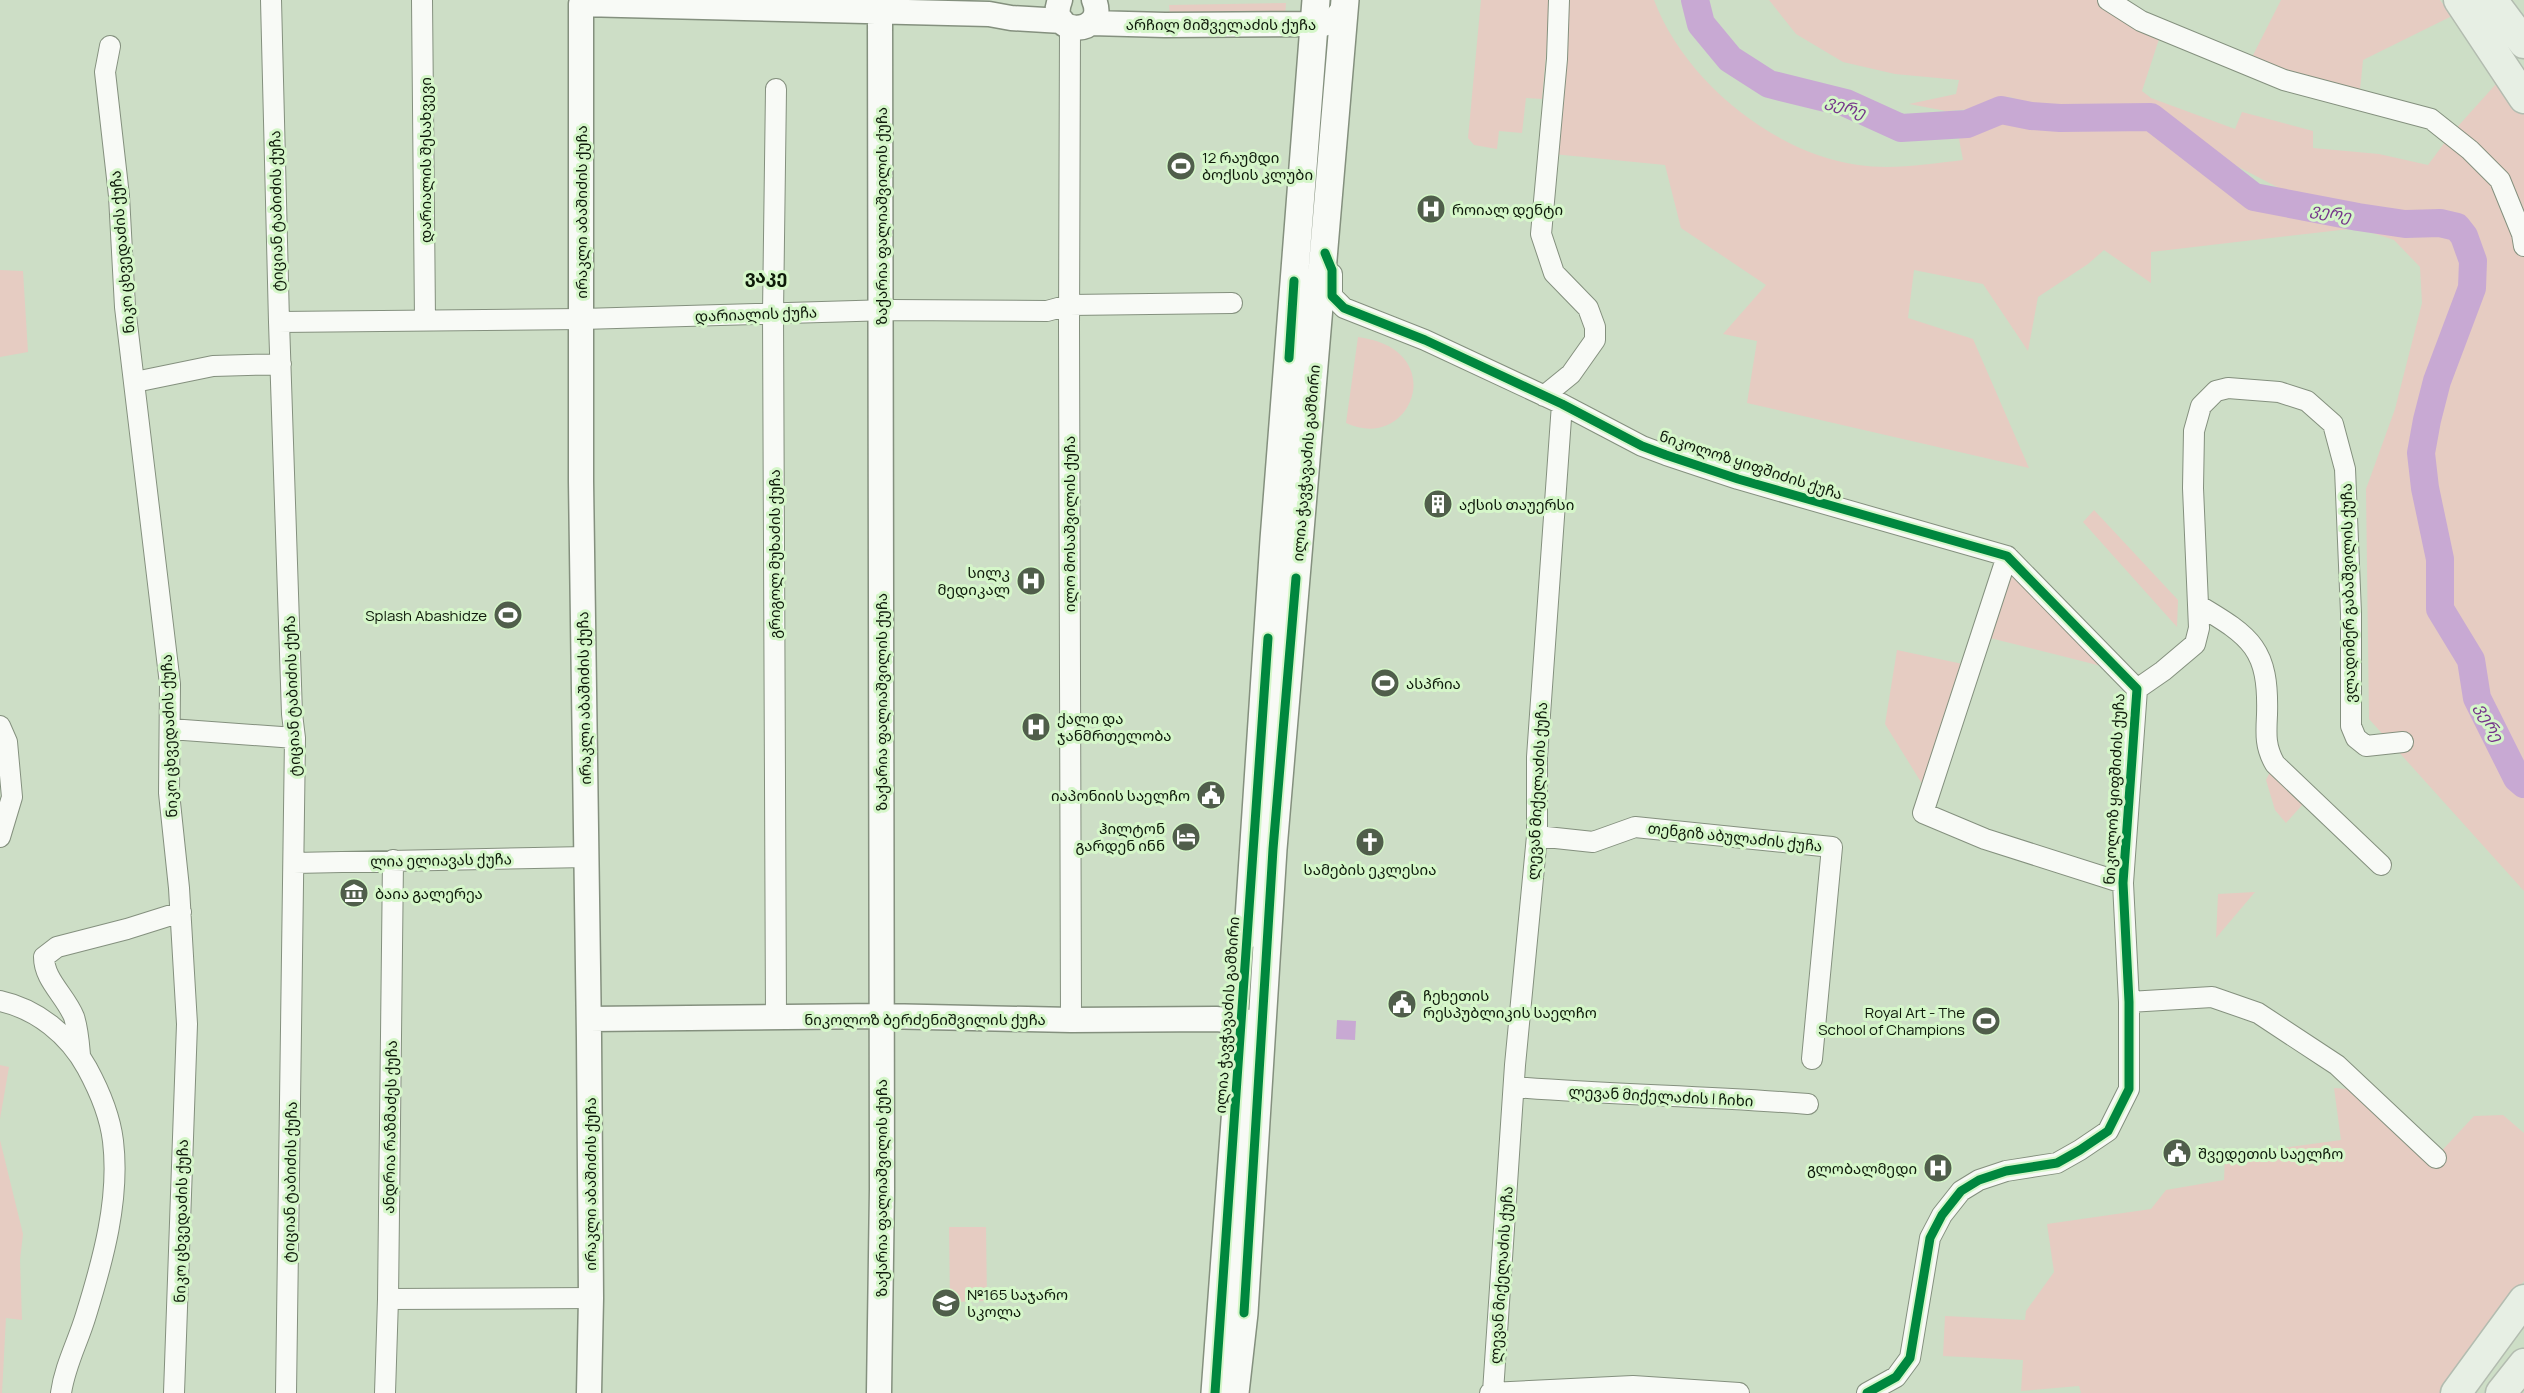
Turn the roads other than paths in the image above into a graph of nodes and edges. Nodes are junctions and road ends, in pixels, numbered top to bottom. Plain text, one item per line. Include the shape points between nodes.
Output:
1 (271, 0) edge
2 (422, 0) edge
3 (1018, 0) edge
4 (1559, 0) edge
5 (2108, 0) edge
6 (2459, 0) edge
7 (2492, 0) edge
8 (580, 2) edge
9 (1344, 4) edge
10 (880, 12) junction
11 (1315, 12) edge
12 (989, 14) junction
13 (1075, 14) edge
14 (2524, 44) edge
15 (110, 46) dead end
16 (776, 89) dead end
17 (2524, 98) edge
18 (2524, 246) edge
19 (1325, 254) junction
20 (1232, 303) dead end
21 (1069, 305) junction
22 (1344, 308) junction
23 (882, 310) junction
24 (773, 313) junction
25 (582, 319) junction
26 (425, 320) junction
27 (279, 322) junction
28 (1317, 327) junction
29 (281, 363) junction
30 (135, 382) junction
31 (1553, 400) junction
32 (2007, 556) junction
33 (2198, 605) junction
34 (2137, 688) junction
35 (0, 726) edge
36 (170, 729) junction
37 (295, 738) junction
38 (2403, 742) dead end
39 (1537, 836) junction
40 (0, 837) edge
41 (587, 857) junction
42 (393, 860) junction
43 (294, 863) junction
44 (2381, 865) dead end
45 (2123, 882) junction
46 (181, 912) junction
47 (0, 1001) edge
48 (2129, 1002) junction
49 (881, 1016) junction
50 (776, 1018) junction
51 (589, 1019) junction
52 (1071, 1020) junction
53 (1252, 1022) junction
54 (80, 1055) junction
55 (1812, 1059) dead end
56 (1514, 1087) junction
57 (1808, 1104) dead end
58 (2436, 1158) dead end
59 (591, 1298) junction
60 (388, 1299) junction
61 (2524, 1300) edge
62 (2524, 1364) edge
63 (1492, 1392) edge
64 (61, 1393) edge
65 (174, 1393) edge
66 (286, 1393) edge
67 (385, 1393) edge
68 (589, 1393) edge
69 (879, 1393) edge
70 (1215, 1393) edge
71 (1235, 1393) edge
72 (1740, 1393) edge
73 (1867, 1393) edge
74 (2456, 1393) edge
75 (2501, 1393) edge

1 - 27 street, ტიციან ტაბიძის ქუჩა
2 - 26 street, დარიალის შესახვევი
3 - 12 street, არჩილ მიშველაძის ქუჩა
4 - 31 street via 1541,234 1554,273 1588,308 1595,340
5 - 18 street via 2141,21 2284,80 2431,118 2500,180
6 - 17 main road
7 - 14 main road
8 - 10 street, არჩილ მიშველაძის ქუჩა
8 - 25 street, ირაკლი აბაშიძის ქუჩა
9 - 11 street, არჩილ მიშველაძის ქუჩა via 1330,23
9 - 19 main road, ილია ჭავჭავაძის გამზირი
10 - 12 street, არჩილ მიშველაძის ქუჩა
10 - 23 street, ზაქარია ფალიაშვილის ქუჩა
11 - 13 street, არჩილ მიშველაძის ქუჩა via 1165,25
11 - 53 main road, ილია ჭავჭავაძის გამზირი via 1274,540
12 - 13 street, არჩილ მიშველაძის ქუჩა via 1011,18
13 - 21 street, ილო მოსაშვილის ქუჩა
15 - 30 street, ნიკო ცხვედაძის ქუჩა via 105,72
16 - 24 street, გრიგოლ მუხაძის ქუჩა
19 - 22 street via 1332,270 1332,296
19 - 28 main road, ილია ჭავჭავაძის გამზირი
20 - 21 street, დარიალის ქუჩა
21 - 23 street, დარიალის ქუჩა via 1047,311
21 - 52 street, ილო მოსაშვილის ქუჩა
22 - 28 street via 1327,313
22 - 31 street, ნიკოლოზ ყიფშიძის ქუჩა via 1425,340
23 - 24 street, დარიალის ქუჩა
23 - 49 street, ზაქარია ფალიაშვილის ქუჩა
24 - 25 street, დარიალის ქუჩა
24 - 50 street, გრიგოლ მუხაძის ქუჩა
25 - 26 street, დარიალის ქუჩა
25 - 41 street, ირაკლი აბაშიძის ქუჩა
26 - 27 street, დარიალის ქუჩა
27 - 29 street, ტიციან ტაბიძის ქუჩა
28 - 53 main road, ილია ჭავჭავაძის გამზირი via 1272,849
29 - 30 street via 213,366
29 - 37 street, ტიციან ტაბიძის ქუჩა
30 - 36 street, ნიკო ცხვედაძის ქუჩა via 170,684
31 - 32 street, ნიკოლოზ ყიფშიძის ქუჩა via 1642,446 1677,459
31 - 39 street, ლევან მიქელაძის ქუჩა
32 - 34 street, ნიკოლოზ ყიფშიძის ქუჩა
32 - 45 street via 1923,813 1985,839
33 - 34 street, ვლადიმერ გაბაშვილის ქუჩა via 2195,644
33 - 38 street, ვლადიმერ გაბაშვილის ქუჩა via 2193,488 2194,431 2201,406 2216,391 2228,388 2279,392 2307,401 2332,424 2345,469 2351,726 2356,738 2366,746
33 - 44 street via 2234,627 2258,653 2268,684 2266,742 2275,764
34 - 45 street, ნიკოლოზ ყიფშიძის ქუჩა
35 - 40 street via 6,742 12,797
36 - 37 street
36 - 46 street, ნიკო ცხვედაძის ქუჩა via 169,793
37 - 43 street, ტიციან ტაბიძის ქუჩა
39 - 55 street, თენგიზ აბულაძის ქუჩა via 1593,842 1635,827 1832,847
39 - 56 street, ლევან მიქელაძის ქუჩა
41 - 42 street, ლია ელიავას ქუჩა
41 - 51 street, ირაკლი აბაშიძის ქუჩა
42 - 43 street, ლია ელიავას ქუჩა
42 - 60 street, ანდრია რაზმაძეს ქუჩა
43 - 66 street, ტიციან ტაბიძის ქუჩა
45 - 48 street, ნიკოლოზ ყიფშიძის ქუჩა
46 - 54 street via 57,947 44,957 44,970 74,1018
46 - 65 street, ნიკო ცხვედაძის ქუჩა via 186,1024
47 - 54 street via 21,1006 51,1025
48 - 58 street via 2212,997 2259,1013 2337,1065
48 - 73 street, ნიკოლოზ ყიფშიძის ქუჩა via 2129,1089 2108,1131 2057,1163 2006,1171 1961,1191 1930,1238 1910,1358 1896,1377
49 - 50 street, ნიკოლოზ ბერძენიშვილის ქუჩა
49 - 52 street, ნიკოლოზ ბერძენიშვილის ქუჩა
49 - 69 street, ზაქარია ფალიაშვილის ქუჩა
50 - 51 street, ნიკოლოზ ბერძენიშვილის ქუჩა
51 - 59 street, ირაკლი აბაშიძის ქუჩა
52 - 53 street, ნიკოლოზ ბერძენიშვილის ქუჩა
53 - 70 main road, ილია ჭავჭავაძის გამზირი
53 - 71 main road, ილია ჭავჭავაძის გამზირი via 1244,1313
54 - 64 street via 99,1090 113,1140 113,1211 86,1317 64,1372
56 - 57 street, ლევან მიქელაძის I ჩიხი
56 - 63 street, ლევან მიქელაძის ქუჩა
59 - 60 street
59 - 68 street, ირაკლი აბაშიძის ქუჩა
60 - 67 street, ანდრია რაზმაძეს ქუჩა
61 - 74 main road
62 - 75 main road
63 - 72 street via 1633,1386

